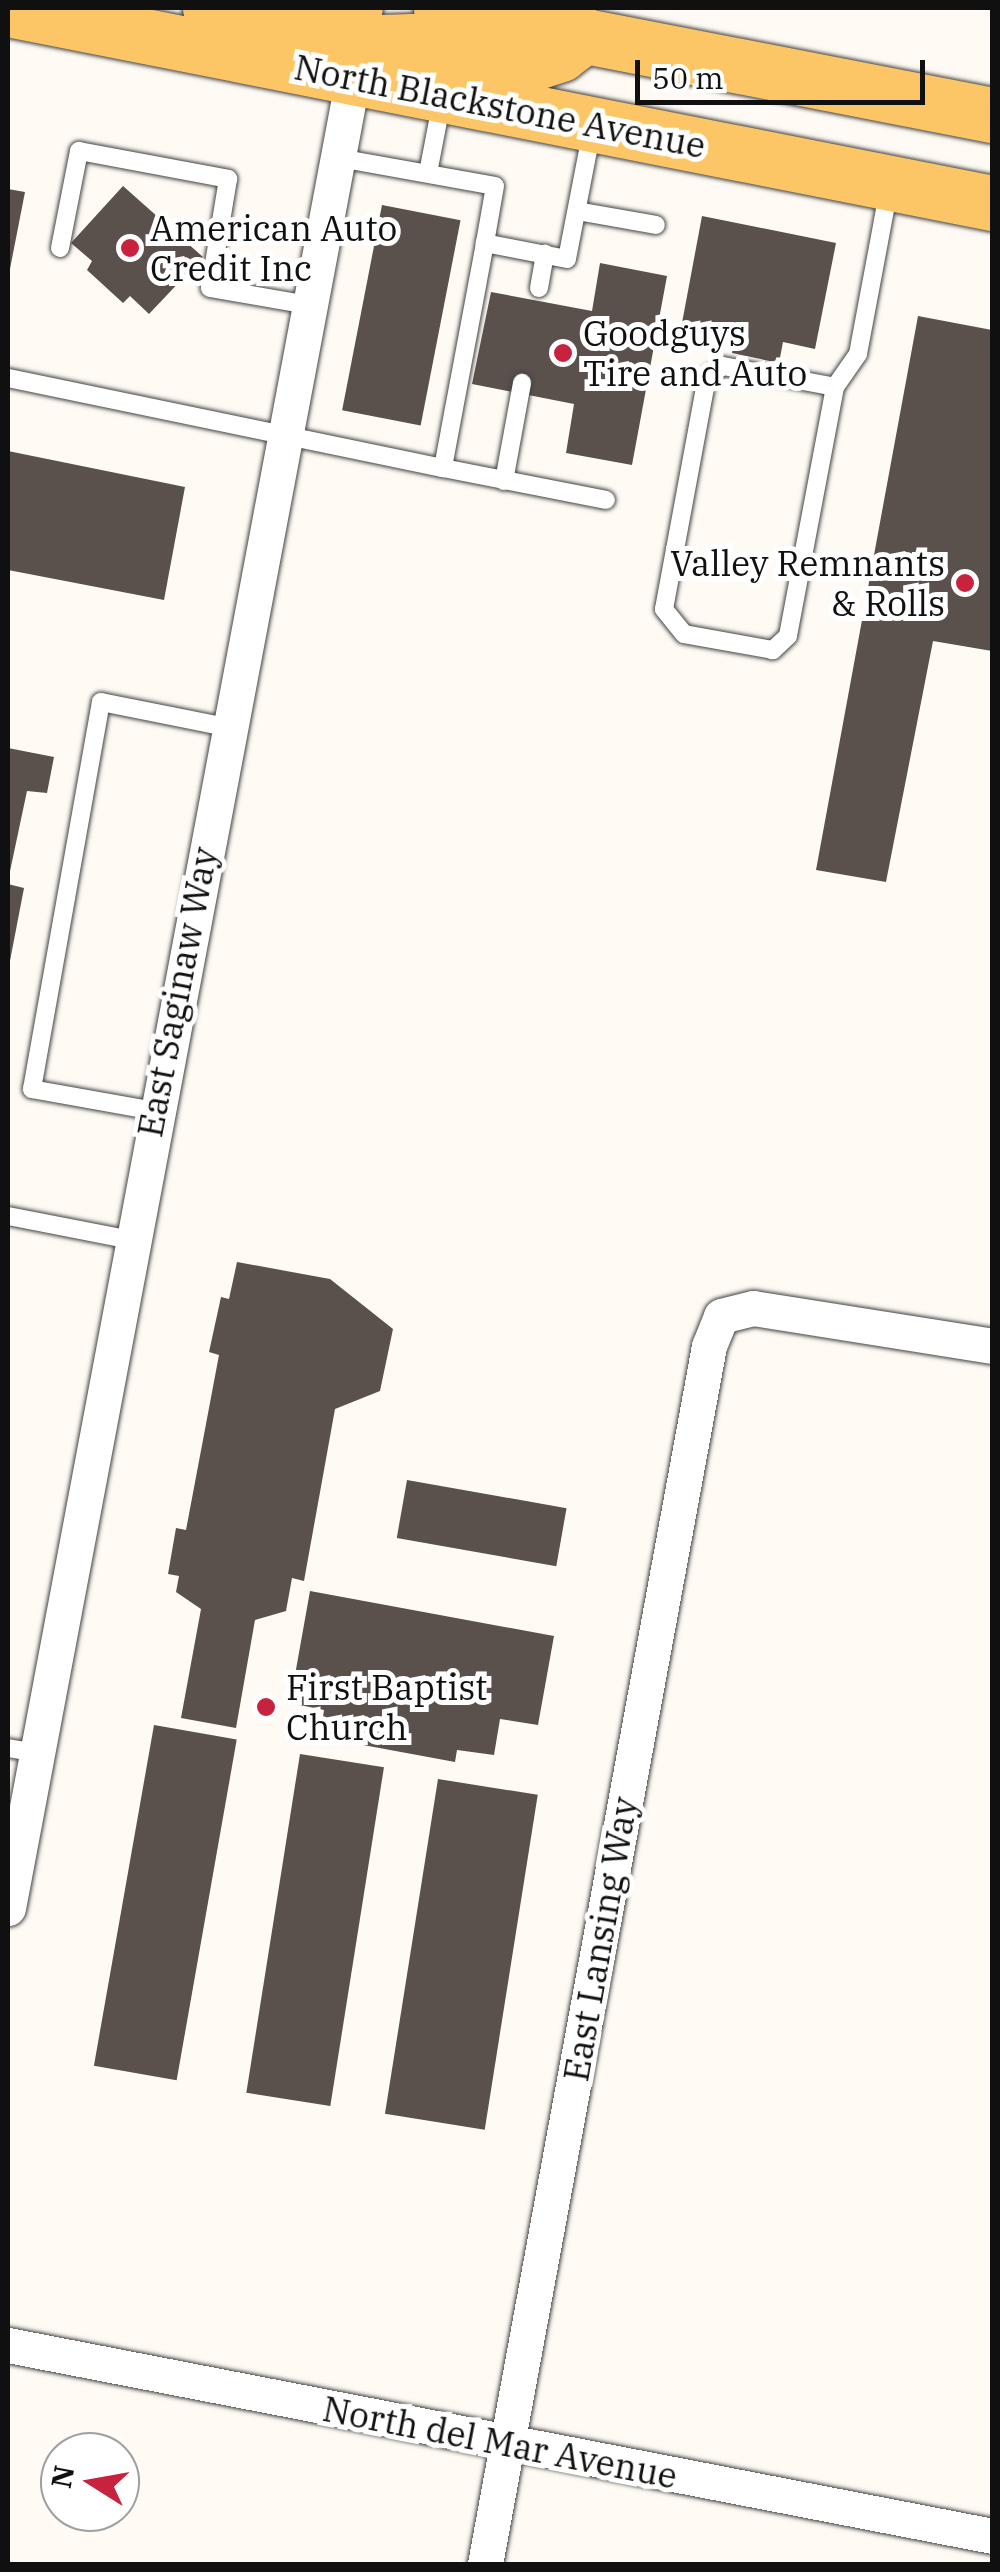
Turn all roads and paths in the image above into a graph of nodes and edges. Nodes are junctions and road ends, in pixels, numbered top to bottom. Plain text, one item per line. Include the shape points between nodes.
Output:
1 (210, 8) edge
2 (355, 8) edge
3 (441, 8) edge
4 (34, 10) edge
5 (588, 21) edge
6 (354, 77) junction
7 (443, 95) junction
8 (992, 115) edge
9 (593, 124) junction
10 (339, 158) junction
11 (428, 174) junction
12 (890, 183) junction
13 (992, 203) edge
14 (576, 211) junction
15 (656, 225) dead end
16 (485, 243) junction
17 (60, 248) dead end
18 (544, 254) junction
19 (538, 288) dead end
20 (308, 305) junction
21 (8, 378) edge
22 (522, 383) dead end
23 (835, 386) junction
24 (282, 436) junction
25 (442, 468) junction
26 (504, 480) junction
27 (606, 500) dead end
28 (226, 726) junction
29 (155, 1111) junction
30 (8, 1216) edge
31 (131, 1240) junction
32 (992, 1342) edge
33 (22, 1751) edge
34 (8, 1908) edge
35 (8, 2345) edge
36 (508, 2445) junction
37 (992, 2536) edge
38 (486, 2564) edge

1 - 2 main road via 323,25
3 - 5 main road
4 - 6 main road, North Blackstone Avenue
5 - 6 main road via 560,54 530,64 418,41 381,42 362,53
5 - 8 main road
6 - 7 main road, North Blackstone Avenue
6 - 10 street, East Saginaw Way
7 - 9 main road, North Blackstone Avenue
7 - 11 lane
9 - 12 main road, North Blackstone Avenue
9 - 14 lane
10 - 11 lane
10 - 20 street, East Saginaw Way
11 - 16 lane via 495,186
12 - 13 main road, North Blackstone Avenue
12 - 23 lane via 858,354
14 - 15 lane
14 - 18 lane via 567,259
16 - 18 lane
16 - 25 lane
17 - 20 lane via 79,151 228,179 210,288
18 - 19 lane
20 - 24 street, East Saginaw Way
21 - 24 lane
22 - 26 lane
23 - 23 lane via 724,366 707,377 664,609 684,634 773,650 788,636
24 - 25 lane
24 - 28 street, East Saginaw Way
25 - 26 lane
26 - 27 lane
28 - 29 street, East Saginaw Way
28 - 29 lane via 101,702 32,1088
29 - 31 street, East Saginaw Way
30 - 31 lane
31 - 33 street, East Saginaw Way
32 - 36 street, East Lansing Way via 753,1308 721,1316 705,1365
33 - 34 street, East Saginaw Way
35 - 36 street, North del Mar Avenue
36 - 37 street, North del Mar Avenue
36 - 38 street, East Lansing Way

